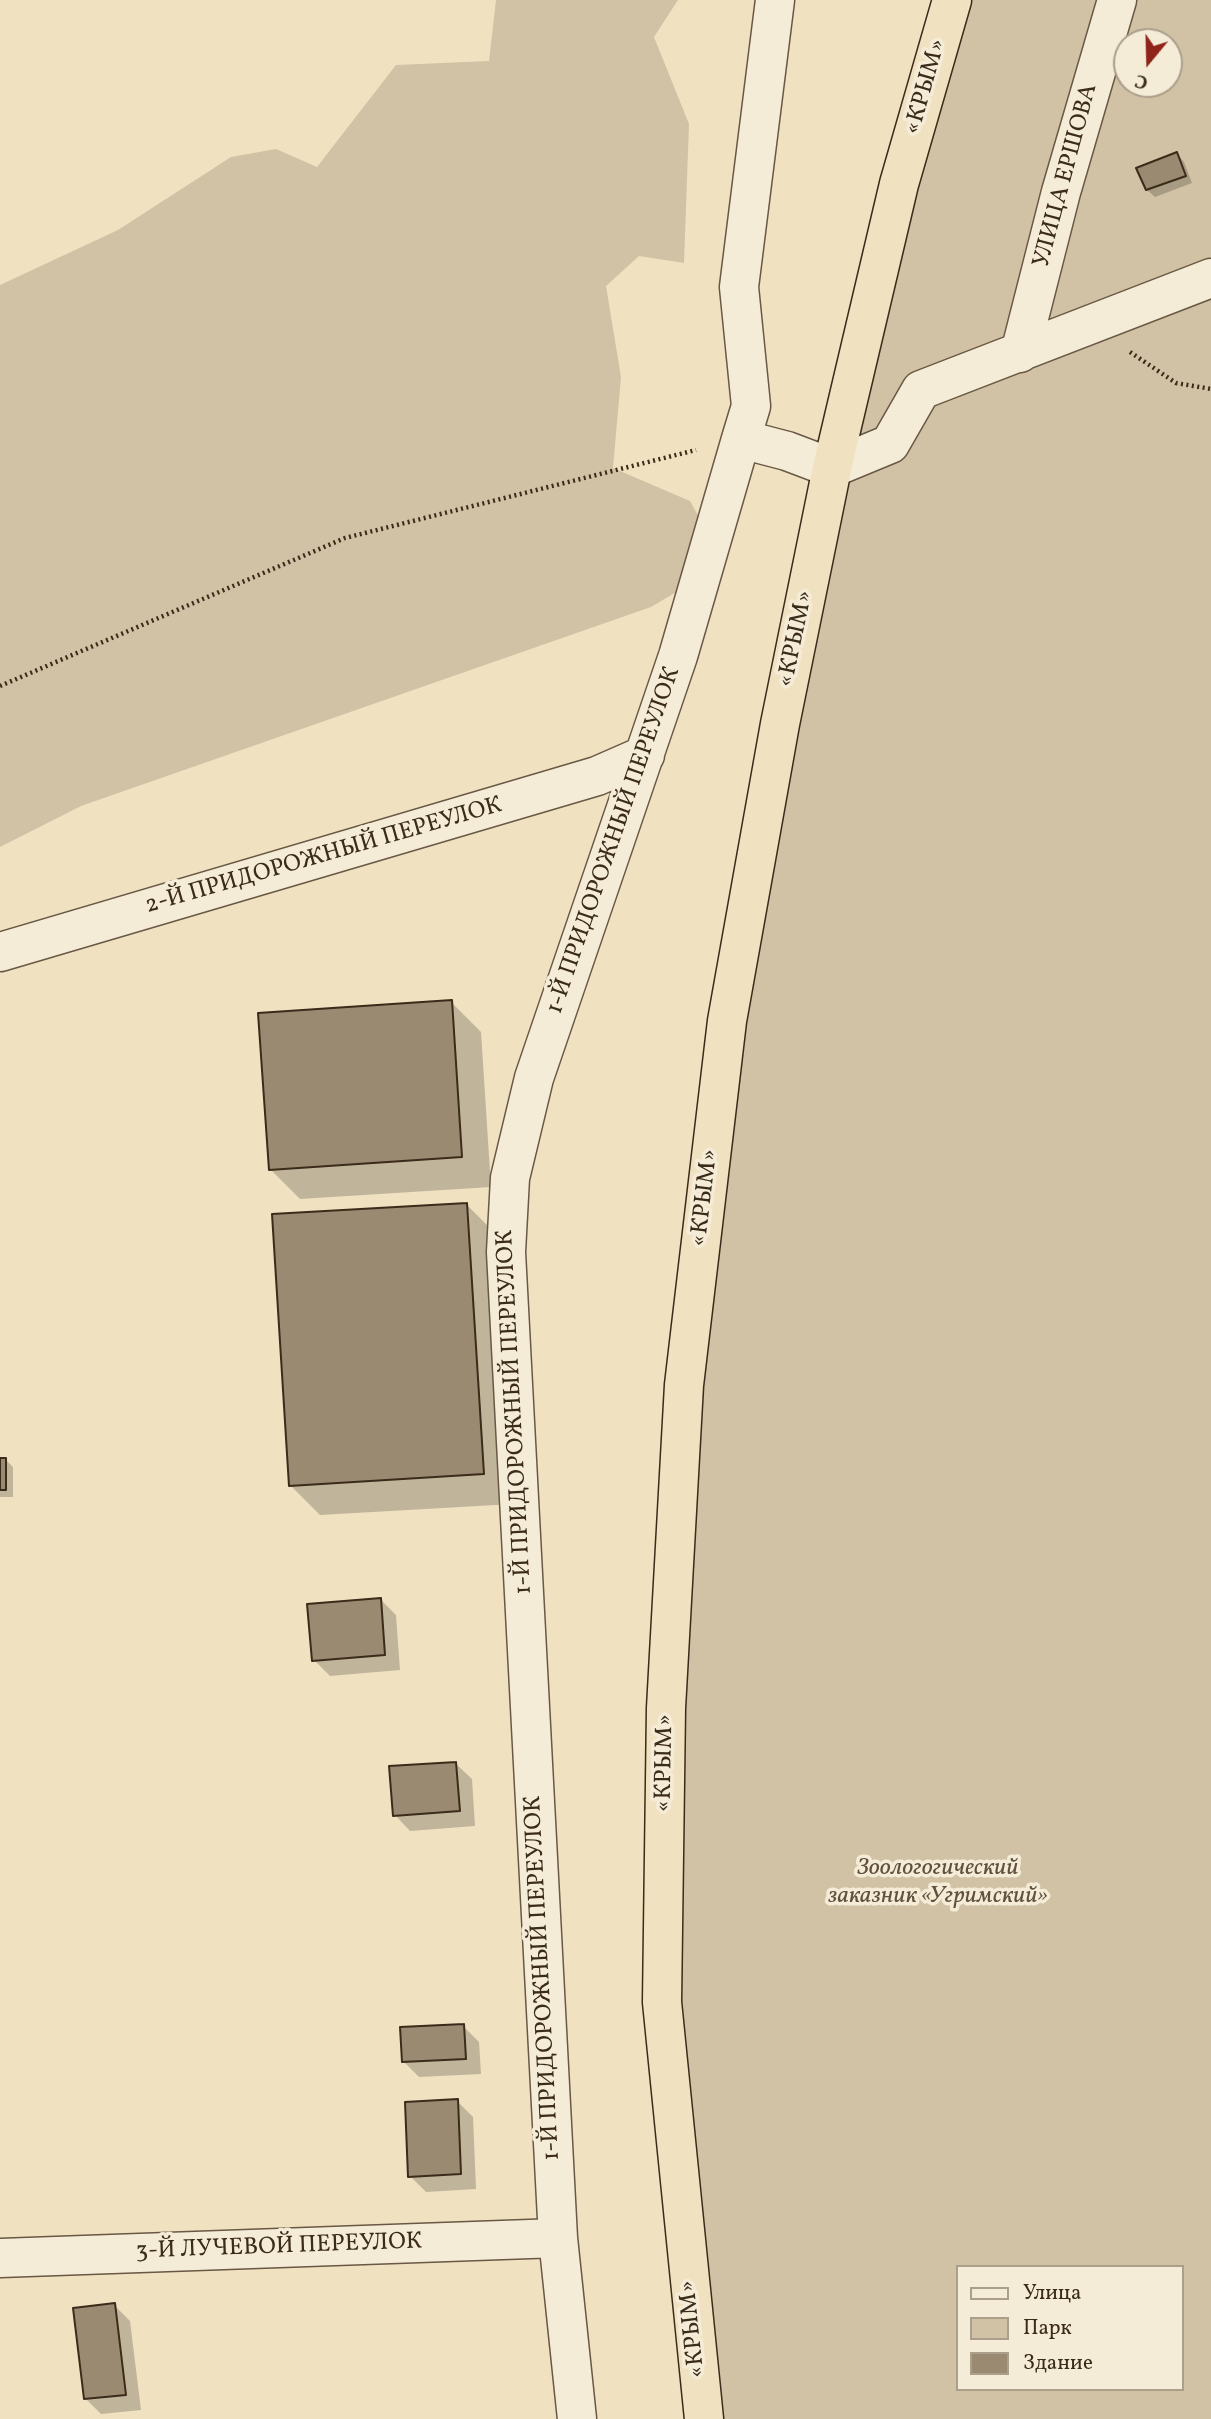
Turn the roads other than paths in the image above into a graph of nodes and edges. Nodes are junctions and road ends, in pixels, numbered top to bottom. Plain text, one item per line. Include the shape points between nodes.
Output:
1 (775, 0) edge
2 (952, 0) edge
3 (1117, 0) edge
4 (1211, 278) edge
5 (1020, 353) junction
6 (740, 439) junction
7 (832, 468) junction
8 (645, 755) junction
9 (0, 952) edge
10 (558, 2238) junction
11 (0, 2258) edge
12 (577, 2419) edge
13 (704, 2419) edge

1 - 6 street, 1-Й ПРИДОРОЖНЫЙ ПЕРЕУЛОК via 738,287 751,406
2 - 7 highway, «КРЫМ» via 899,184
3 - 5 street, УЛИЦА ЕРШОВА
4 - 5 street
5 - 7 street via 921,390 890,444
6 - 7 street
6 - 8 street, 1-Й ПРИДОРОЖНЫЙ ПЕРЕУЛОК
7 - 13 highway, «КРЫМ» via 727,1021 684,1385 667,1708 662,2001
8 - 9 street, 2-Й ПРИДОРОЖНЫЙ ПЕРЕУЛОК via 597,776
8 - 10 street, 1-Й ПРИДОРОЖНЫЙ ПЕРЕУЛОК via 534,1078 510,1178 506,1252
10 - 11 street, 3-Й ЛУЧЕВОЙ ПЕРЕУЛОК
10 - 12 street, 1-Й ПРИДОРОЖНЫЙ ПЕРЕУЛОК

